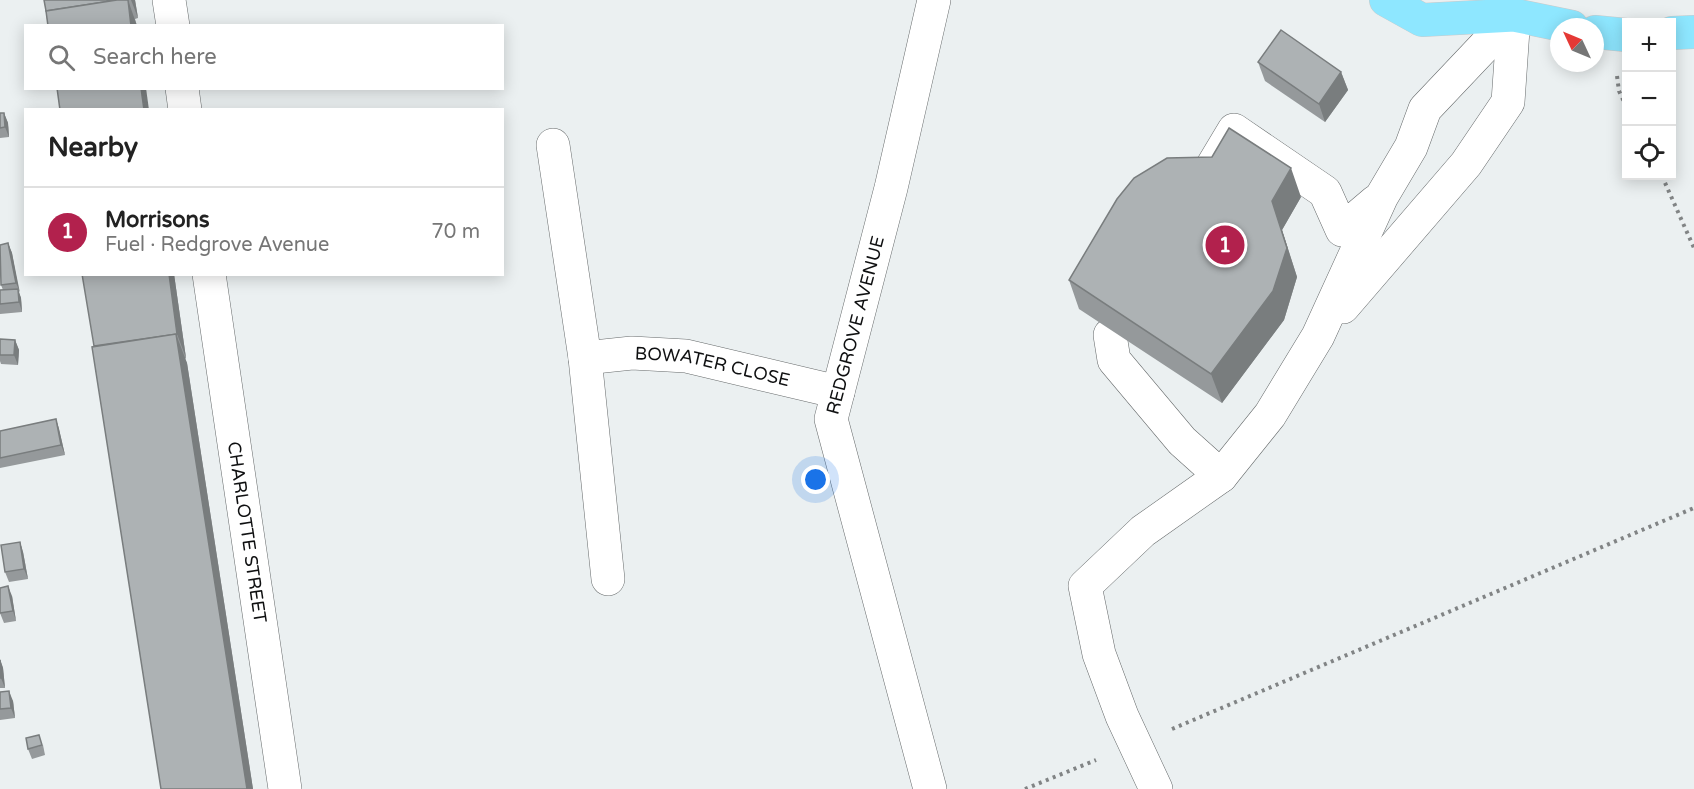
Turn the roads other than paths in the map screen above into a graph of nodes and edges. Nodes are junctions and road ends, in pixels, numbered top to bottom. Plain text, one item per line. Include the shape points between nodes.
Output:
1 (169, 0) edge
2 (934, 0) edge
3 (1386, 0) edge
4 (1504, 7) edge
5 (1550, 21) edge
6 (173, 24) edge
7 (1694, 32) edge
8 (1604, 33) edge
9 (1676, 33) edge
10 (1622, 35) edge
11 (182, 90) edge
12 (185, 108) edge
13 (553, 146) dead end
14 (1201, 184) edge
15 (1382, 196) junction
16 (209, 276) edge
17 (1110, 335) edge
18 (1318, 336) junction
19 (585, 358) junction
20 (838, 392) junction
21 (1221, 476) junction
22 (608, 579) dead end
23 (285, 789) edge
24 (930, 789) edge
25 (1156, 789) edge

1 - 6 street
2 - 20 street, REDGROVE AVENUE
3 - 4 main road via 1422,20
4 - 5 main road
4 - 15 street via 1425,109 1411,147
4 - 18 street via 1508,102 1466,164
7 - 9 main road
8 - 10 main road
11 - 12 street
13 - 19 street
14 - 15 street via 1234,130 1325,192 1342,231
15 - 18 street
16 - 23 street, CHARLOTTE STREET
17 - 21 street via 1114,360 1182,441
18 - 21 street via 1270,415
19 - 20 street, BOWATER CLOSE via 632,353 686,356
19 - 22 street
20 - 24 street, REDGROVE AVENUE via 831,419
21 - 25 street via 1143,531 1084,586 1099,654

